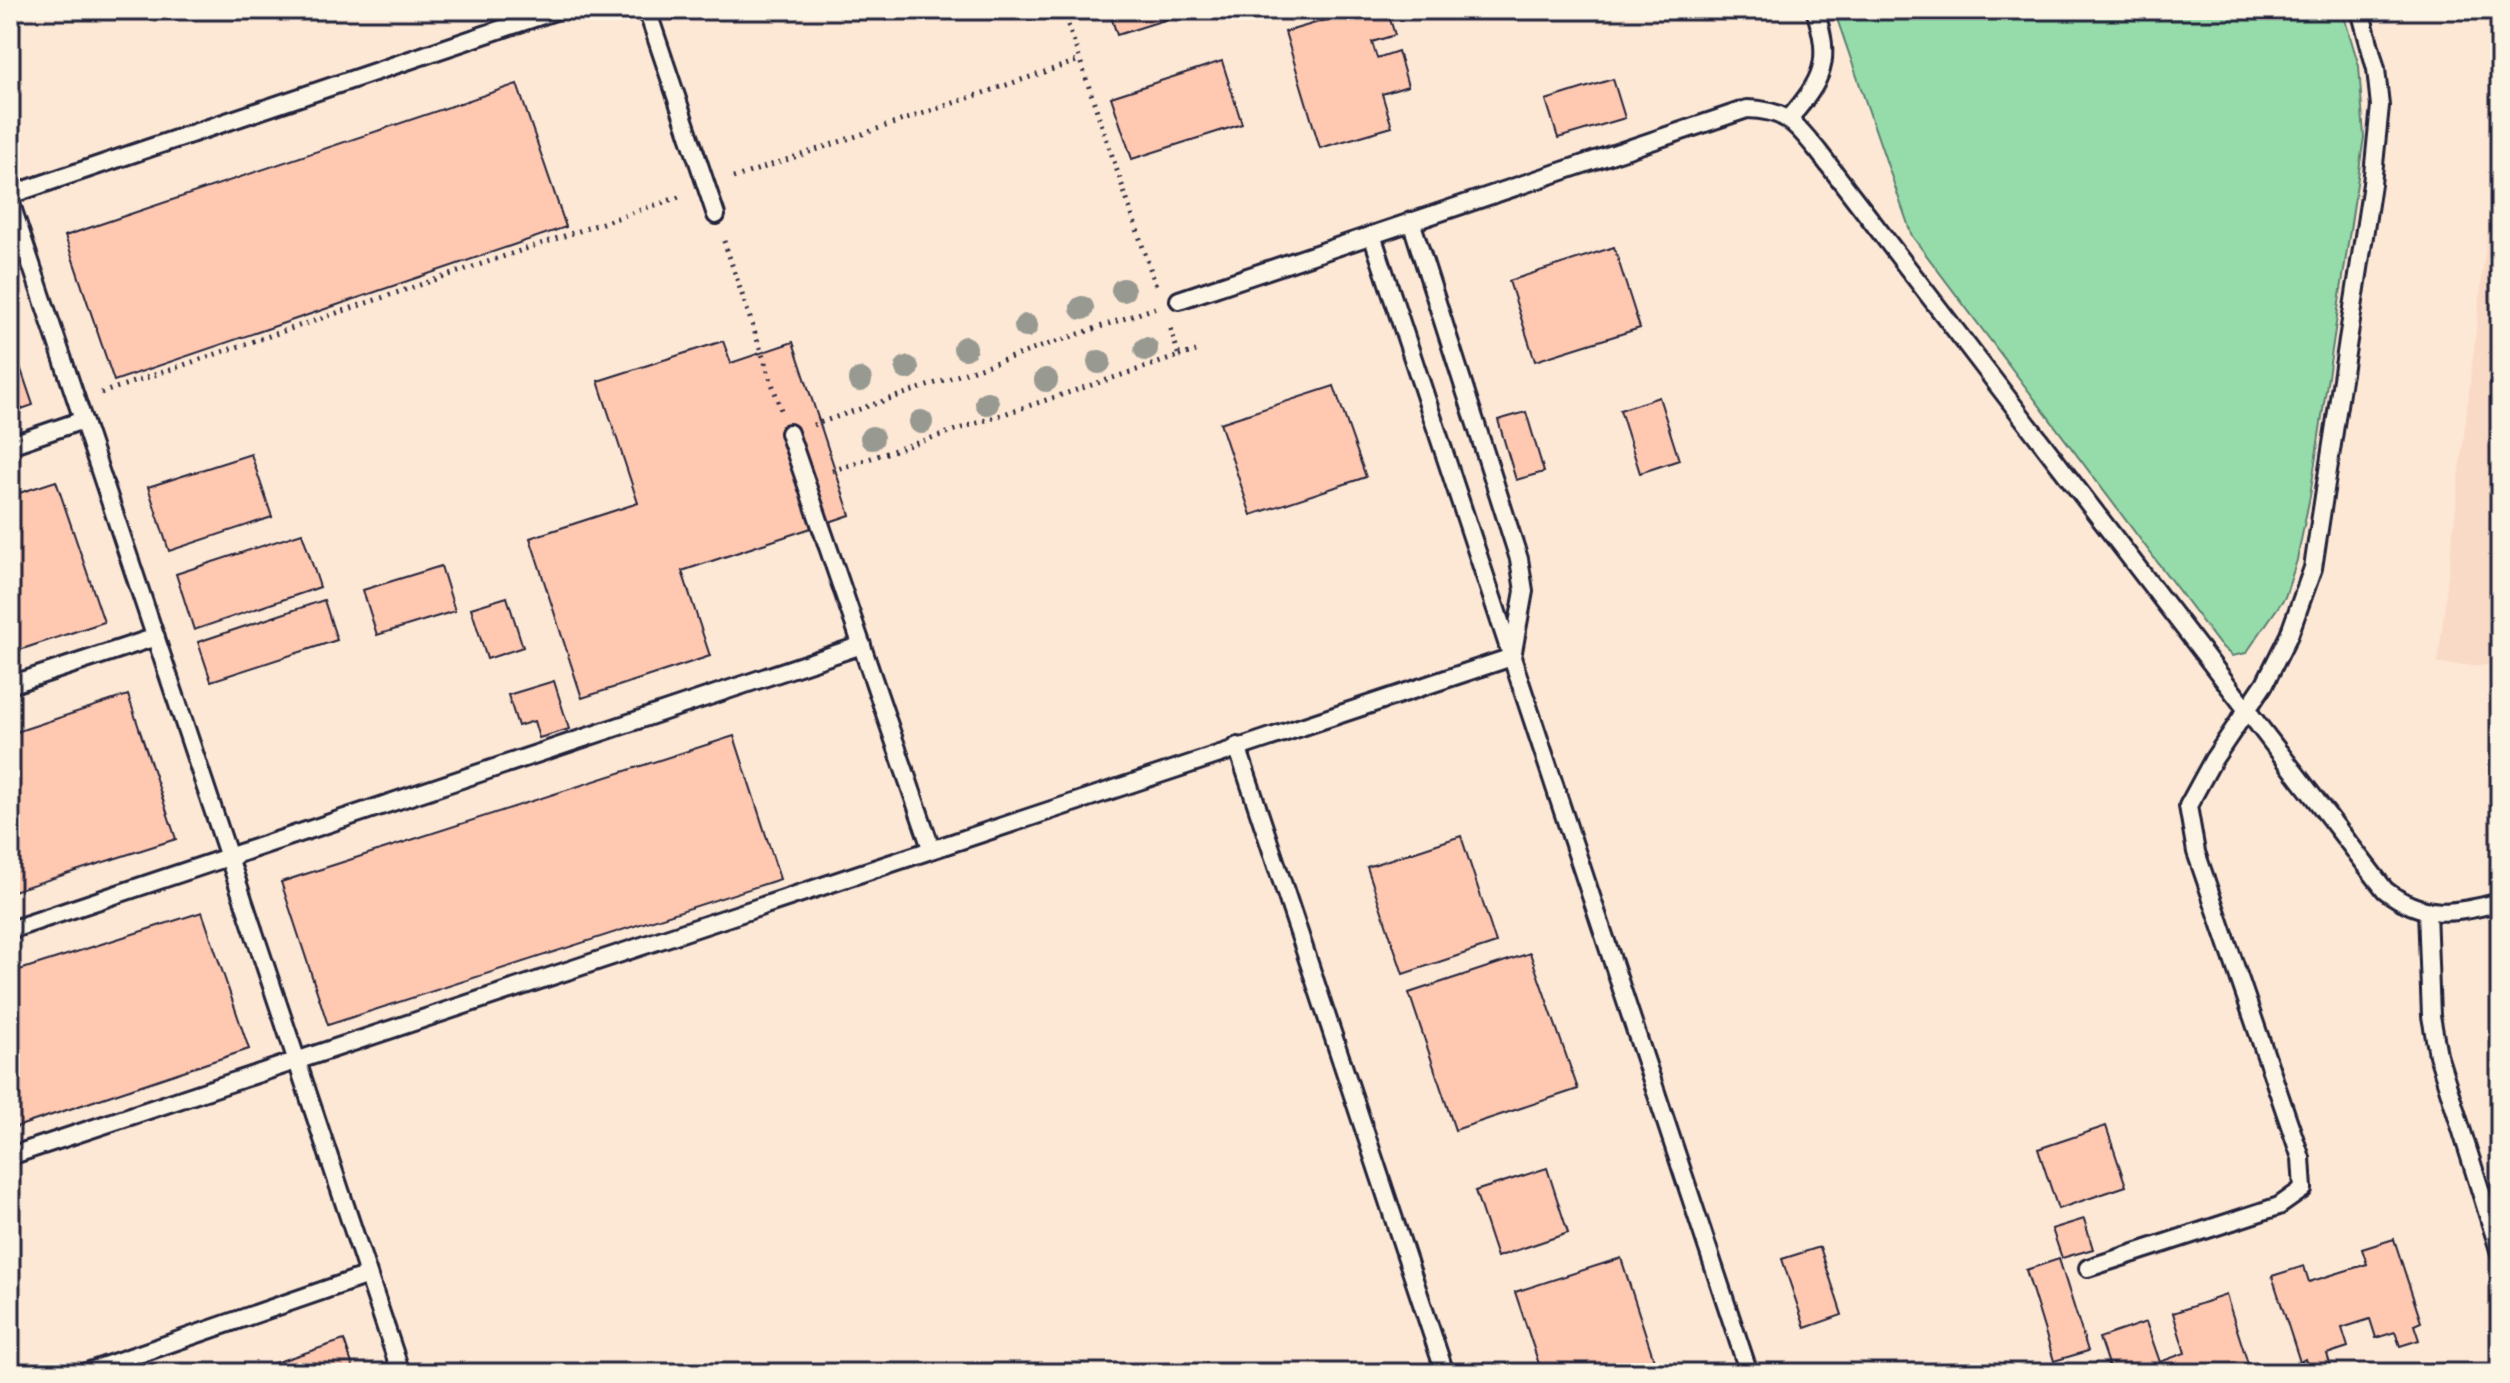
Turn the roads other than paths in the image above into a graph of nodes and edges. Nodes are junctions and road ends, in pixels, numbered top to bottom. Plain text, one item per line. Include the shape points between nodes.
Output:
1 (558, 10) edge
2 (647, 10) edge
3 (1815, 10) edge
4 (2360, 10) edge
5 (1789, 119) junction
6 (10, 195) edge
7 (10, 201) edge
8 (716, 215) road end
9 (1411, 221) junction
10 (1372, 235) junction
11 (1171, 303) road end
12 (83, 420) junction
13 (789, 433) road end
14 (10, 445) edge
15 (156, 637) junction
16 (862, 645) junction
17 (1512, 657) junction
18 (10, 685) edge
19 (2247, 710) junction
20 (1237, 746) junction
21 (931, 848) junction
22 (229, 857) junction
23 (2500, 902) edge
24 (2427, 911) junction
25 (10, 930) edge
26 (297, 1060) junction
27 (10, 1156) edge
28 (2500, 1253) edge
29 (2088, 1268) dead end
30 (368, 1275) junction
31 (84, 1373) edge
32 (401, 1373) edge
33 (1445, 1373) edge
34 (1749, 1373) edge

1 - 6 lane
2 - 8 lane
3 - 5 lane via 1826,59 1817,86
4 - 19 lane via 2380,106 2326,497 2313,568 2289,635
5 - 9 lane via 1747,109
5 - 19 lane
7 - 12 lane
9 - 10 lane
9 - 17 lane via 1519,559 1524,591
10 - 11 lane
10 - 17 lane
12 - 14 lane
12 - 15 lane
13 - 16 lane
15 - 18 lane
15 - 22 lane
16 - 21 lane
16 - 22 lane
17 - 20 lane
17 - 34 lane
19 - 24 lane via 2385,890 2407,907
19 - 29 lane via 2197,786 2188,806 2189,828 2301,1158 2303,1189 2279,1206
20 - 21 lane
20 - 33 lane
21 - 26 lane
22 - 25 lane
22 - 26 lane
23 - 24 lane via 2476,909
24 - 28 lane via 2431,1016 2438,1055
26 - 27 lane
26 - 30 lane
30 - 31 lane
30 - 32 lane

